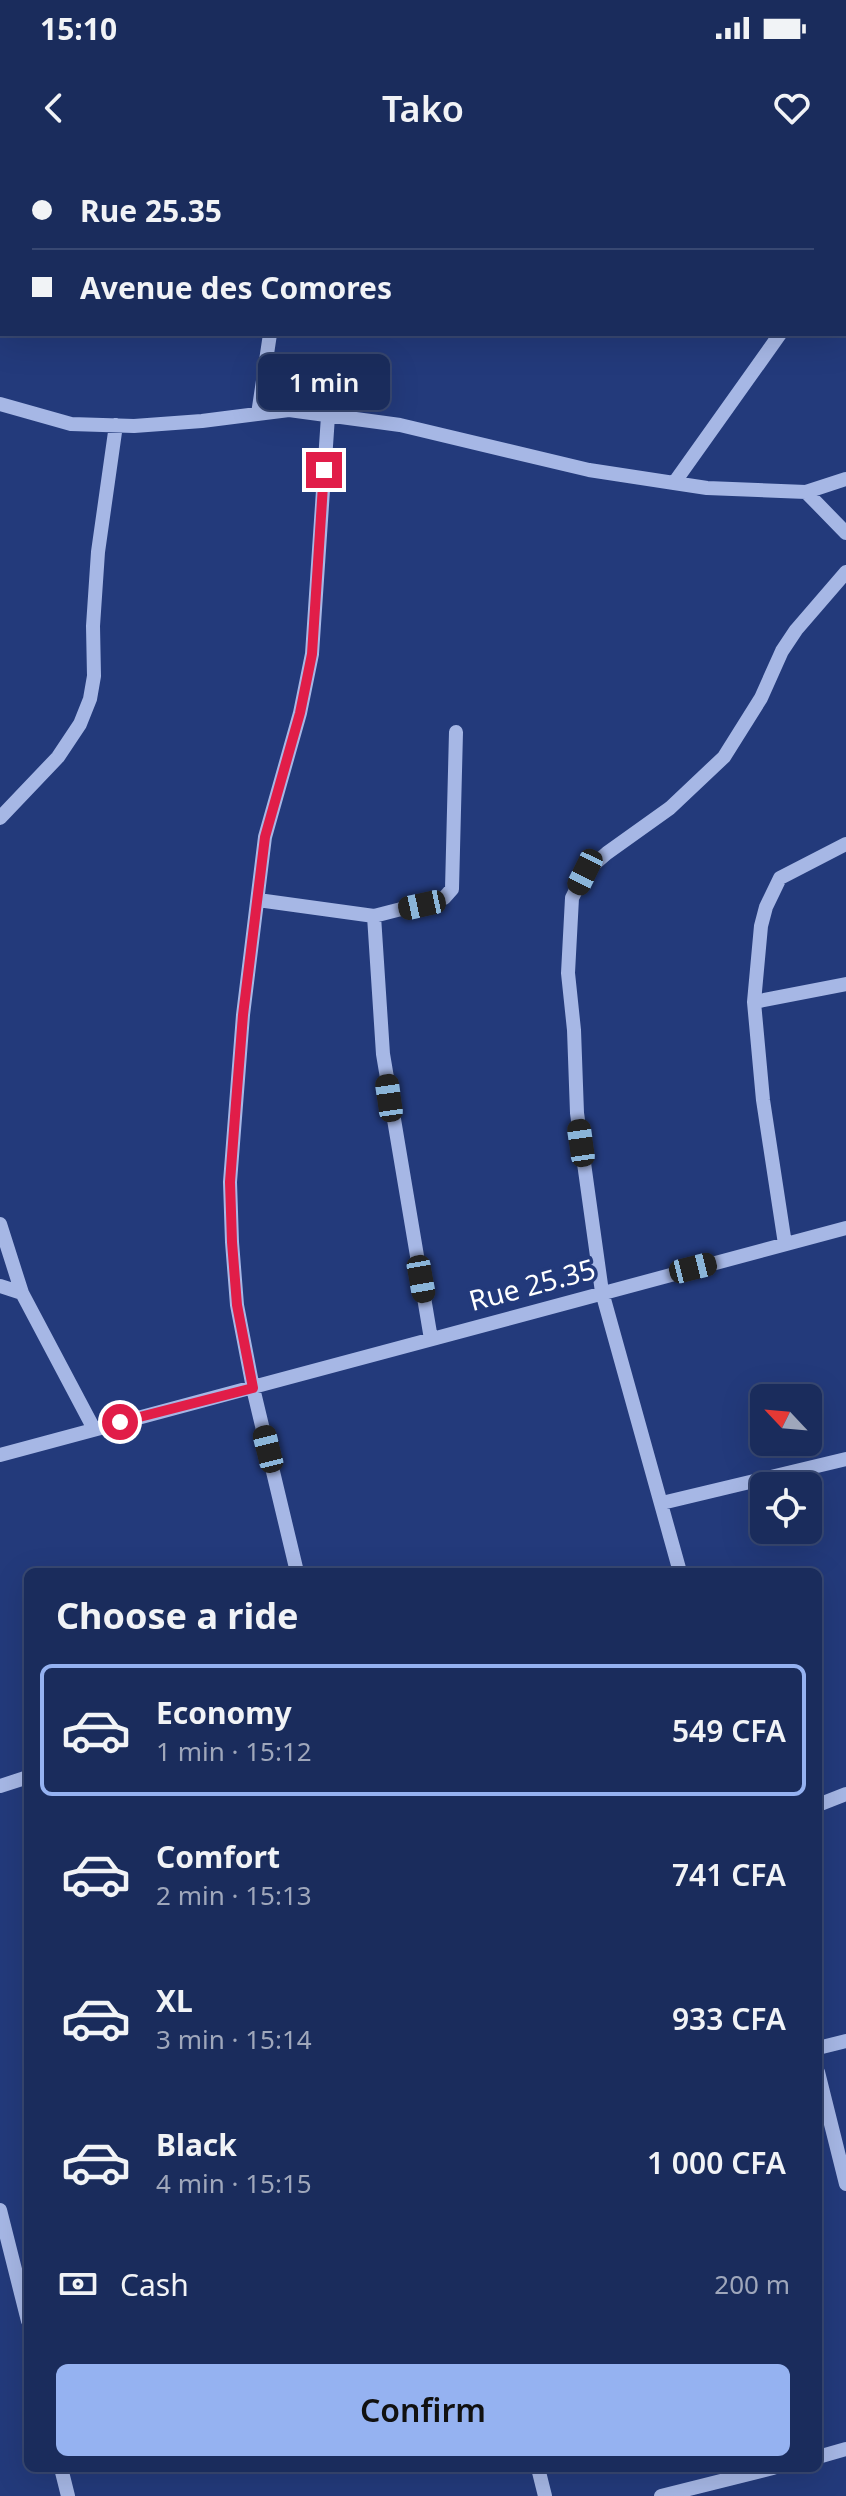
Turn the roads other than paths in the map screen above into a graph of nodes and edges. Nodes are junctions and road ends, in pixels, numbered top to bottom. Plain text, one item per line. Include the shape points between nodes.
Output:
1 (270, 336) edge
2 (779, 336) edge
3 (0, 404) edge
4 (258, 414) junction
5 (328, 416) junction
6 (116, 425) junction
7 (846, 479) edge
8 (674, 483) junction
9 (806, 492) junction
10 (846, 533) edge
11 (846, 572) edge
12 (456, 732) dead end
13 (0, 818) edge
14 (846, 844) edge
15 (258, 900) junction
16 (374, 916) junction
17 (846, 984) edge
18 (754, 1002) junction
19 (0, 1224) edge
20 (846, 1228) edge
21 (785, 1244) junction
22 (0, 1286) edge
23 (602, 1292) junction
24 (22, 1293) junction
25 (431, 1339) junction
26 (253, 1388) junction
27 (94, 1429) junction
28 (0, 1455) edge
29 (846, 1459) edge
30 (662, 1503) junction
31 (296, 1568) edge
32 (679, 1568) edge
33 (24, 1778) edge
34 (0, 1786) edge
35 (846, 1794) edge
36 (822, 1803) edge
37 (846, 2041) edge
38 (822, 2047) edge
39 (822, 2088) edge
40 (846, 2184) edge
41 (0, 2210) edge
42 (24, 2294) edge
43 (846, 2449) edge
44 (822, 2456) edge
45 (62, 2472) edge
46 (539, 2472) edge
47 (757, 2472) edge
48 (68, 2496) edge
49 (545, 2496) edge
50 (661, 2496) edge

1 - 4 street
2 - 8 street
3 - 6 street via 71,424
4 - 5 street via 289,410
4 - 6 street
5 - 8 street via 400,425 589,470
5 - 15 street via 312,654 265,837
6 - 13 street via 98,552 90,699 58,757
7 - 9 street
8 - 9 street
9 - 10 street
11 - 23 street via 782,651 761,698 724,757 670,808 585,872 572,898 568,973 577,1113
12 - 16 street via 452,889 444,898
14 - 18 street via 780,878 761,926
15 - 16 street
15 - 26 street via 230,1182 237,1305
16 - 25 street via 387,1083
17 - 18 street
18 - 21 street
19 - 24 street
20 - 21 street, Rue 25.35
21 - 23 street, Rue 25.35
22 - 24 street
23 - 25 street, Rue 25.35
23 - 30 street
24 - 27 street
25 - 26 street, Rue 25.35
26 - 27 street, Rue 25.35
26 - 31 street
27 - 28 street, Rue 25.35
29 - 30 street
30 - 32 street
33 - 34 street
35 - 36 street
37 - 38 street
39 - 40 street
41 - 42 street
43 - 44 street
45 - 48 street
46 - 49 street
47 - 50 street

